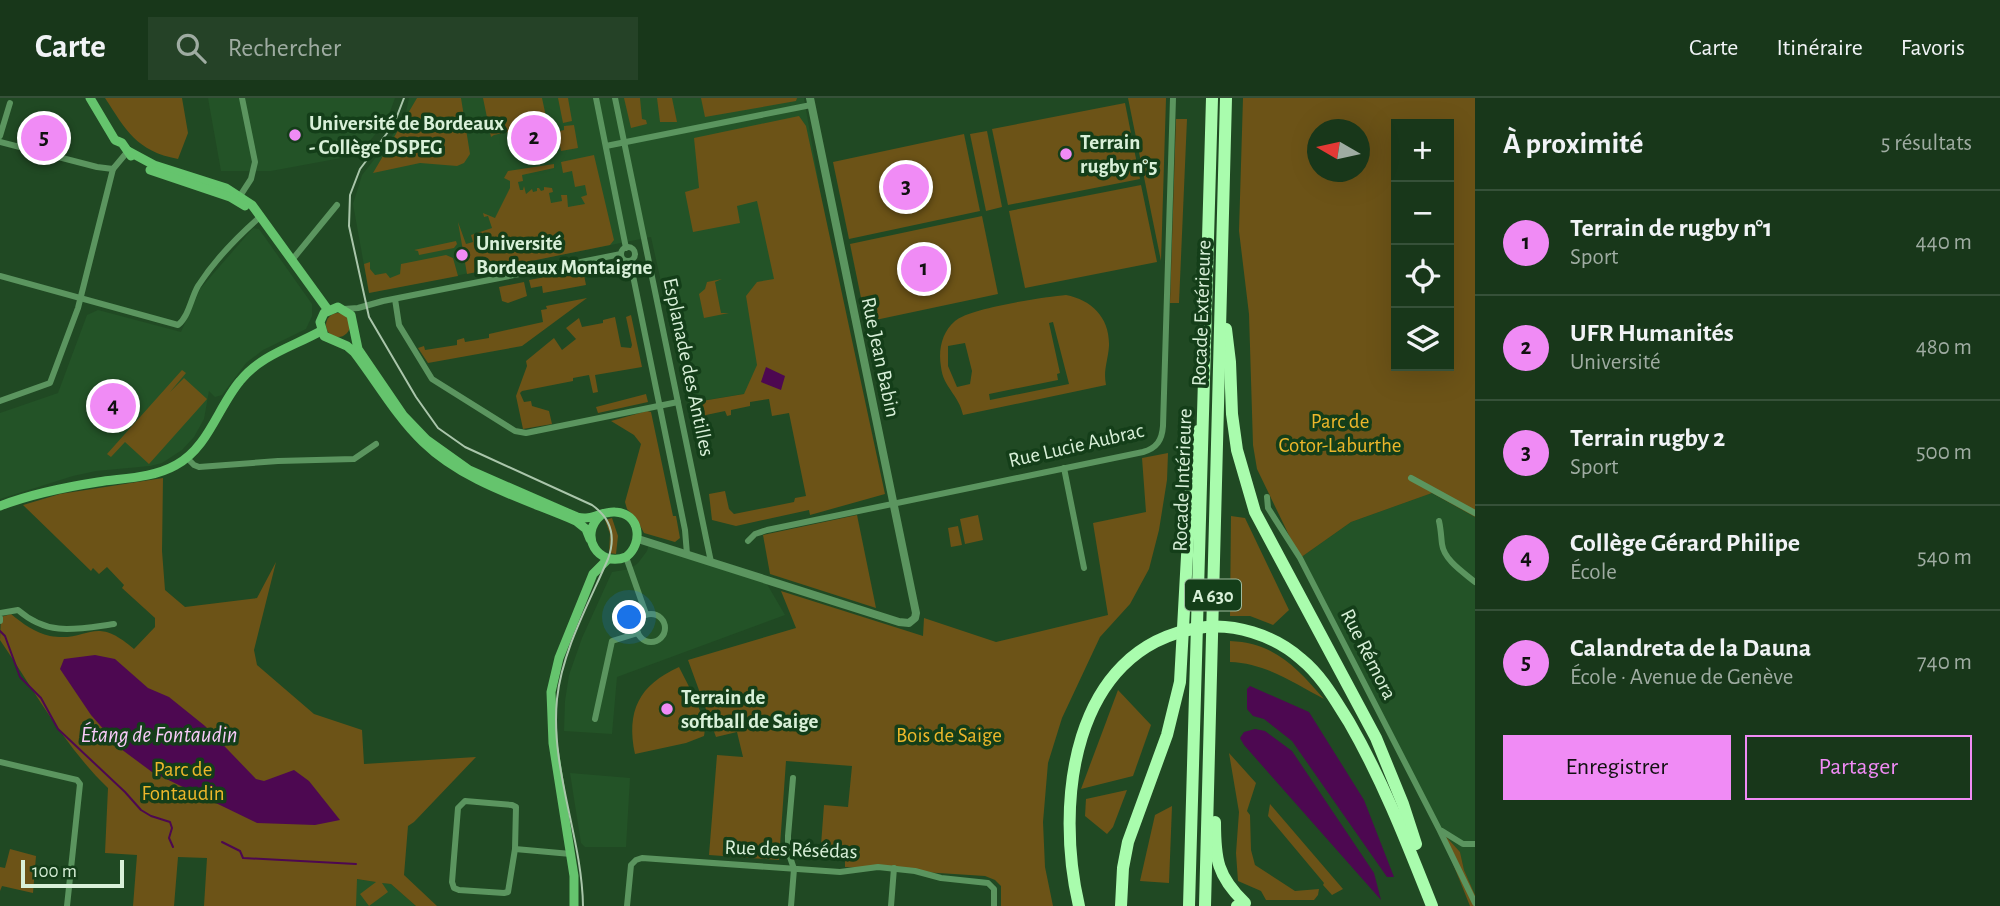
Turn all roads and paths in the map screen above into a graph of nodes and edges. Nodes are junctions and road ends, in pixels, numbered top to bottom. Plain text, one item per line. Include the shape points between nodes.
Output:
1 (92, 98) edge
2 (242, 98) edge
3 (596, 98) edge
4 (615, 98) edge
5 (1174, 98) edge
6 (1212, 98) edge
7 (1226, 98) edge
8 (811, 101) edge
9 (10, 103) dead end
10 (0, 136) edge
11 (0, 142) edge
12 (625, 142) junction
13 (606, 146) junction
14 (125, 147) junction
15 (113, 169) junction
16 (240, 196) junction
17 (337, 205) dead end
18 (261, 216) junction
19 (647, 248) junction
20 (624, 251) junction
21 (634, 251) junction
22 (292, 260) junction
23 (630, 261) junction
24 (0, 276) edge
25 (1221, 284) junction
26 (80, 298) junction
27 (395, 299) junction
28 (344, 309) junction
29 (328, 310) junction
30 (354, 329) junction
31 (321, 331) junction
32 (337, 342) junction
33 (0, 401) edge
34 (678, 402) junction
35 (659, 406) junction
36 (1204, 414) junction
37 (376, 444) dead end
38 (187, 458) junction
39 (1064, 468) junction
40 (1411, 478) dead end
41 (1268, 497) dead end
42 (17, 502) junction
43 (893, 503) junction
44 (0, 506) edge
45 (0, 512) edge
46 (1475, 513) edge
47 (601, 515) junction
48 (1439, 521) dead end
49 (638, 539) junction
50 (748, 541) dead end
51 (591, 543) junction
52 (687, 555) junction
53 (626, 557) junction
54 (608, 559) junction
55 (711, 562) junction
56 (1084, 568) dead end
57 (593, 575) junction
58 (1475, 582) edge
59 (646, 614) junction
60 (0, 617) edge
61 (114, 624) dead end
62 (638, 633) junction
63 (1210, 678) junction
64 (595, 719) dead end
65 (0, 762) edge
66 (793, 778) dead end
67 (1439, 829) junction
68 (1475, 844) edge
69 (515, 849) junction
70 (571, 854) junction
71 (573, 867) junction
72 (894, 868) junction
73 (793, 869) junction
74 (1475, 904) edge
75 (67, 906) edge
76 (573, 906) edge
77 (579, 906) edge
78 (627, 906) edge
79 (791, 906) edge
80 (891, 906) edge
81 (994, 906) edge
82 (1079, 906) edge
83 (1121, 906) edge
84 (1189, 906) edge
85 (1205, 906) edge
86 (1237, 906) edge
87 (1432, 906) edge
88 (1439, 906) edge

1 - 14 main road via 116,140
2 - 16 street via 255,162 251,180
3 - 13 street
4 - 12 street, Esplanade des Antilles
5 - 39 street, Rue Lucie Aubrac via 1162,435 1146,451
6 - 36 highway, Rocade Intérieure / A 630
7 - 25 highway, Rocade Extérieure / A 630
8 - 12 street
8 - 43 street, Rue Jean Babin
9 - 10 street
11 - 15 street
12 - 13 street
12 - 19 street, Esplanade des Antilles
13 - 20 street
14 - 15 street
14 - 16 main road via 155,165
14 - 18 main road via 143,166 230,197
15 - 26 street
16 - 18 main road
17 - 22 street
18 - 22 main road
18 - 26 street via 217,262 178,325
19 - 21 street
19 - 34 street, Esplanade des Antilles
20 - 21 street
20 - 23 street via 625,261
20 - 27 street
21 - 23 street
22 - 29 main road
23 - 35 street, Esplanade des Antilles
24 - 26 street
25 - 63 highway, Rocade Extérieure / A 630
25 - 88 highway via 1237,450 1255,512 1376,738
26 - 33 street via 50,383
27 - 28 street
27 - 35 street via 399,326 432,379 515,431 526,433
28 - 29 main road
28 - 30 main road via 351,315
29 - 31 main road via 321,318
30 - 32 main road via 348,339
30 - 47 main road via 358,349 404,415 439,451 469,470 577,517
31 - 32 main road
31 - 38 main road via 279,350 250,370
32 - 51 main road via 354,352 411,429 437,454 467,473 576,521 586,529
34 - 35 street
34 - 55 street, Esplanade des Antilles
35 - 52 street, Esplanade des Antilles
36 - 83 highway via 1193,449 1180,682 1167,735 1128,842
36 - 84 highway, Rocade Intérieure / A 630
37 - 38 street via 354,459 199,467
38 - 42 main road via 152,474 77,485
39 - 43 street, Rue Lucie Aubrac
39 - 56 street
40 - 46 street
41 - 67 street, Rue Rémora via 1268,508 1300,558
42 - 44 main road
42 - 45 main road
43 - 50 street, Rue Lucie Aubrac via 767,530
43 - 55 street, Rue Jean Babin via 916,613 912,621 900,622
47 - 49 main road via 625,514 636,524
47 - 51 main road via 592,526
48 - 58 street via 1448,559
49 - 52 street
49 - 53 main road
51 - 54 main road
51 - 57 main road
52 - 55 street
53 - 54 main road
53 - 59 street
54 - 57 main road
57 - 70 main road via 559,658 551,692 553,743
59 - 62 street via 639,620
59 - 62 street via 659,615 665,632 651,642
60 - 61 street via 18,610 28,619 59,630
62 - 64 street via 612,641
63 - 85 highway, Rocade Extérieure / A 630
63 - 86 highway via 1216,761 1215,849 1229,888 1245,903
65 - 75 street via 76,779 80,784
66 - 73 street via 788,851
67 - 68 street via 1463,844
67 - 74 street, Rue Rémora
69 - 69 street via 514,806 460,804 454,888 509,892
69 - 70 street
70 - 71 main road
71 - 76 main road
71 - 77 main road
72 - 73 street, Rue des Résédas via 848,873
72 - 80 street
72 - 81 street, Rue des Résédas via 991,885
73 - 78 street, Rue des Résédas via 642,858 631,865
73 - 79 street
82 - 87 highway via 1072,871 1073,774 1099,695 1136,653 1164,637 1201,627 1264,636 1291,650 1325,685 1379,779

